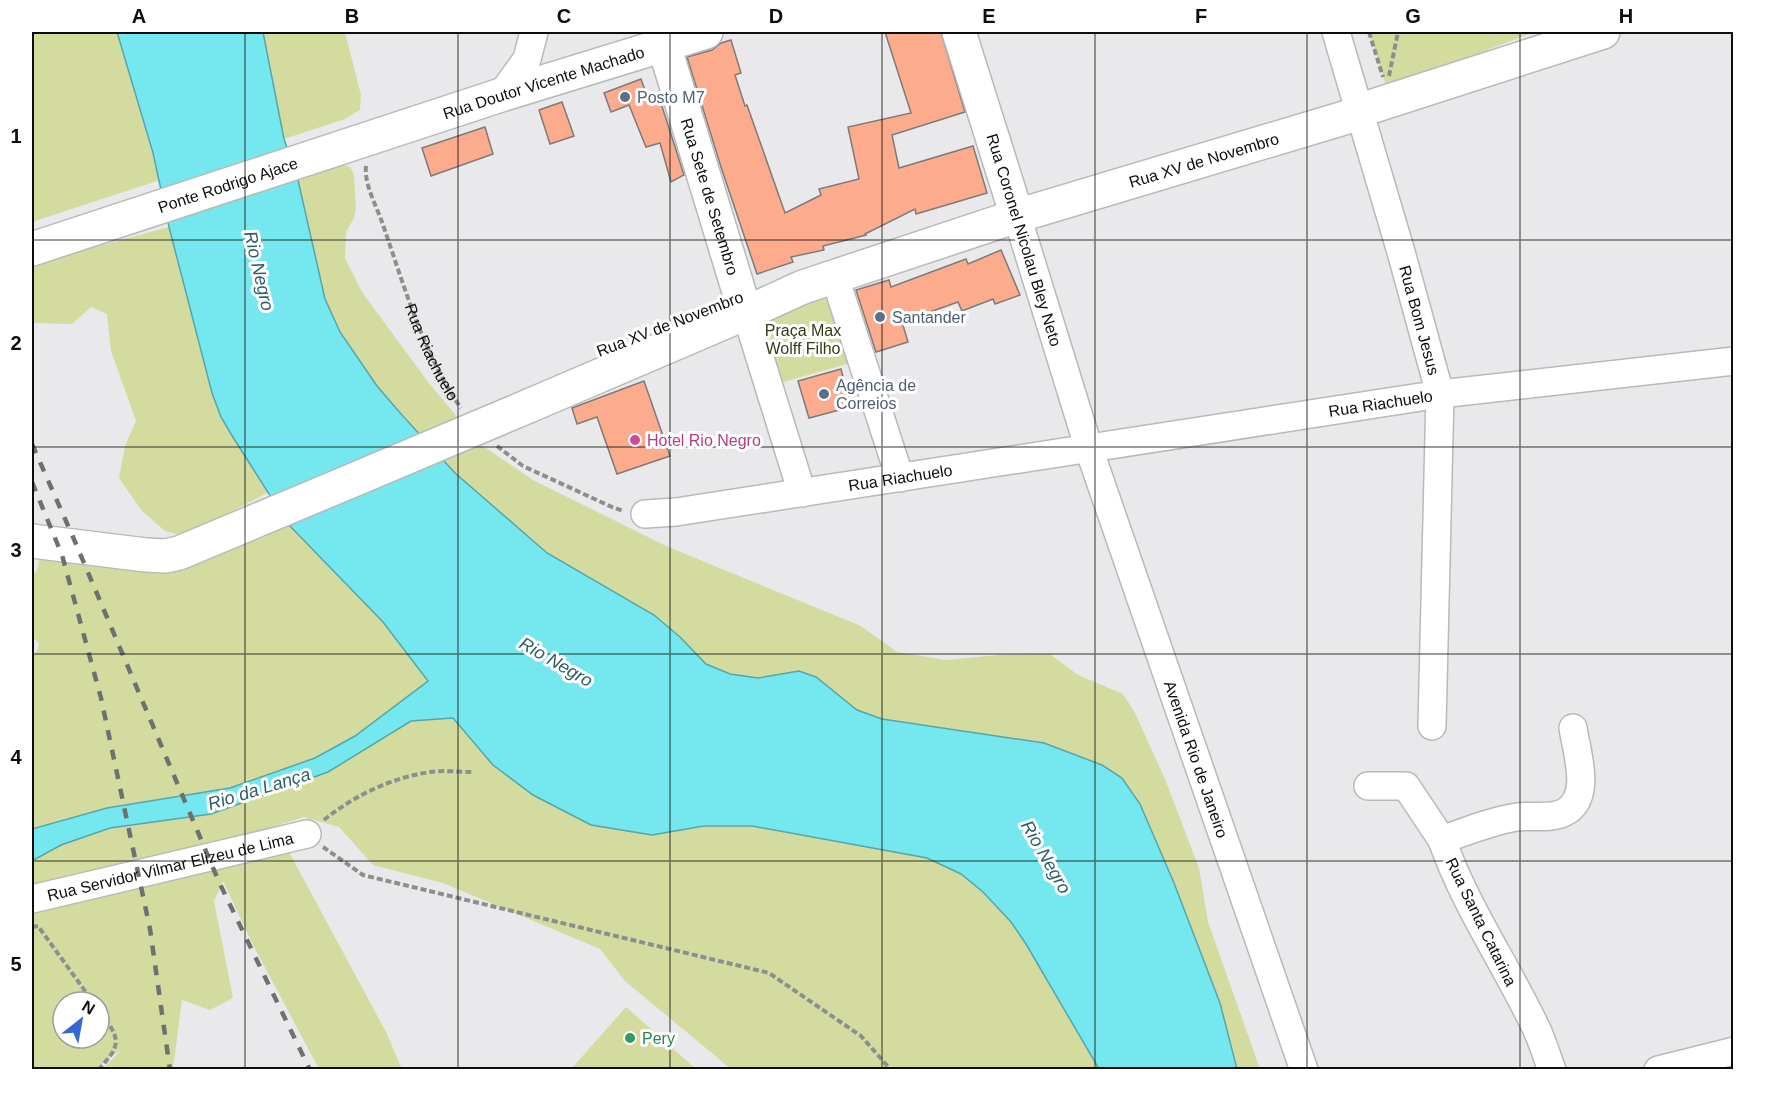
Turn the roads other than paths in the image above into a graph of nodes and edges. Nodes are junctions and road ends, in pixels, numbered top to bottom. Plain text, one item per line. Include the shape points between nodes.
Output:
1 (534, 32) edge
2 (706, 32) edge
3 (959, 32) edge
4 (1336, 32) edge
5 (1592, 33) edge
6 (662, 38) edge
7 (501, 95) junction
8 (1361, 110) junction
9 (424, 120) joint
10 (1017, 216) junction
11 (32, 249) edge
12 (818, 282) junction
13 (743, 304) junction
14 (1734, 361) edge
15 (1440, 394) junction
16 (1089, 449) junction
17 (900, 478) junction
18 (802, 493) junction
19 (645, 514) road end
20 (34, 540) edge
21 (1432, 726) dead end
22 (1573, 728) dead end
23 (1368, 786) dead end
24 (307, 834) road end
25 (1442, 840) junction
26 (32, 899) edge
27 (1734, 1051) edge
28 (1304, 1070) edge
29 (1552, 1070) edge
30 (1658, 1070) edge

1 - 7 street via 527,59
2 - 6 main road, Rua Doutor Vicente Machado
3 - 10 main road, Rua Coronel Nicolau Bley Neto
4 - 8 street, Rua Bom Jesus
5 - 8 main road, Rua XV de Novembro
6 - 7 main road, Rua Doutor Vicente Machado
6 - 13 main road, Rua Sete de Setembro
7 - 9 main road, Rua Doutor Vicente Machado
8 - 10 main road, Rua XV de Novembro
8 - 15 street, Rua Bom Jesus
9 - 11 main road, Ponte Rodrigo Ajace
10 - 12 main road, Rua XV de Novembro
10 - 16 street, Rua Coronel Nicolau Bley Neto
12 - 13 main road, Rua XV de Novembro
12 - 17 street via 840,293
13 - 18 street, Rua Sete de Setembro
13 - 20 main road, Rua XV de Novembro, bridge via 567,364 560,374 563,391 196,546 165,556
14 - 15 street, Rua Riachuelo
15 - 16 street, Rua Riachuelo
15 - 21 street, Rua Bom Jesus
16 - 17 street, Rua Riachuelo
16 - 28 street, Avenida Rio de Janeiro
17 - 18 street, Rua Riachuelo
18 - 19 street, Rua Riachuelo
22 - 25 street, Rua Santa Catarina via 1581,786 1575,803 1562,813 1518,817
23 - 25 street via 1406,786
24 - 26 street, Rua Servidor Vilmar Elizeu de Lima
25 - 29 street, Rua Santa Catarina via 1470,906 1538,1032
27 - 30 street

